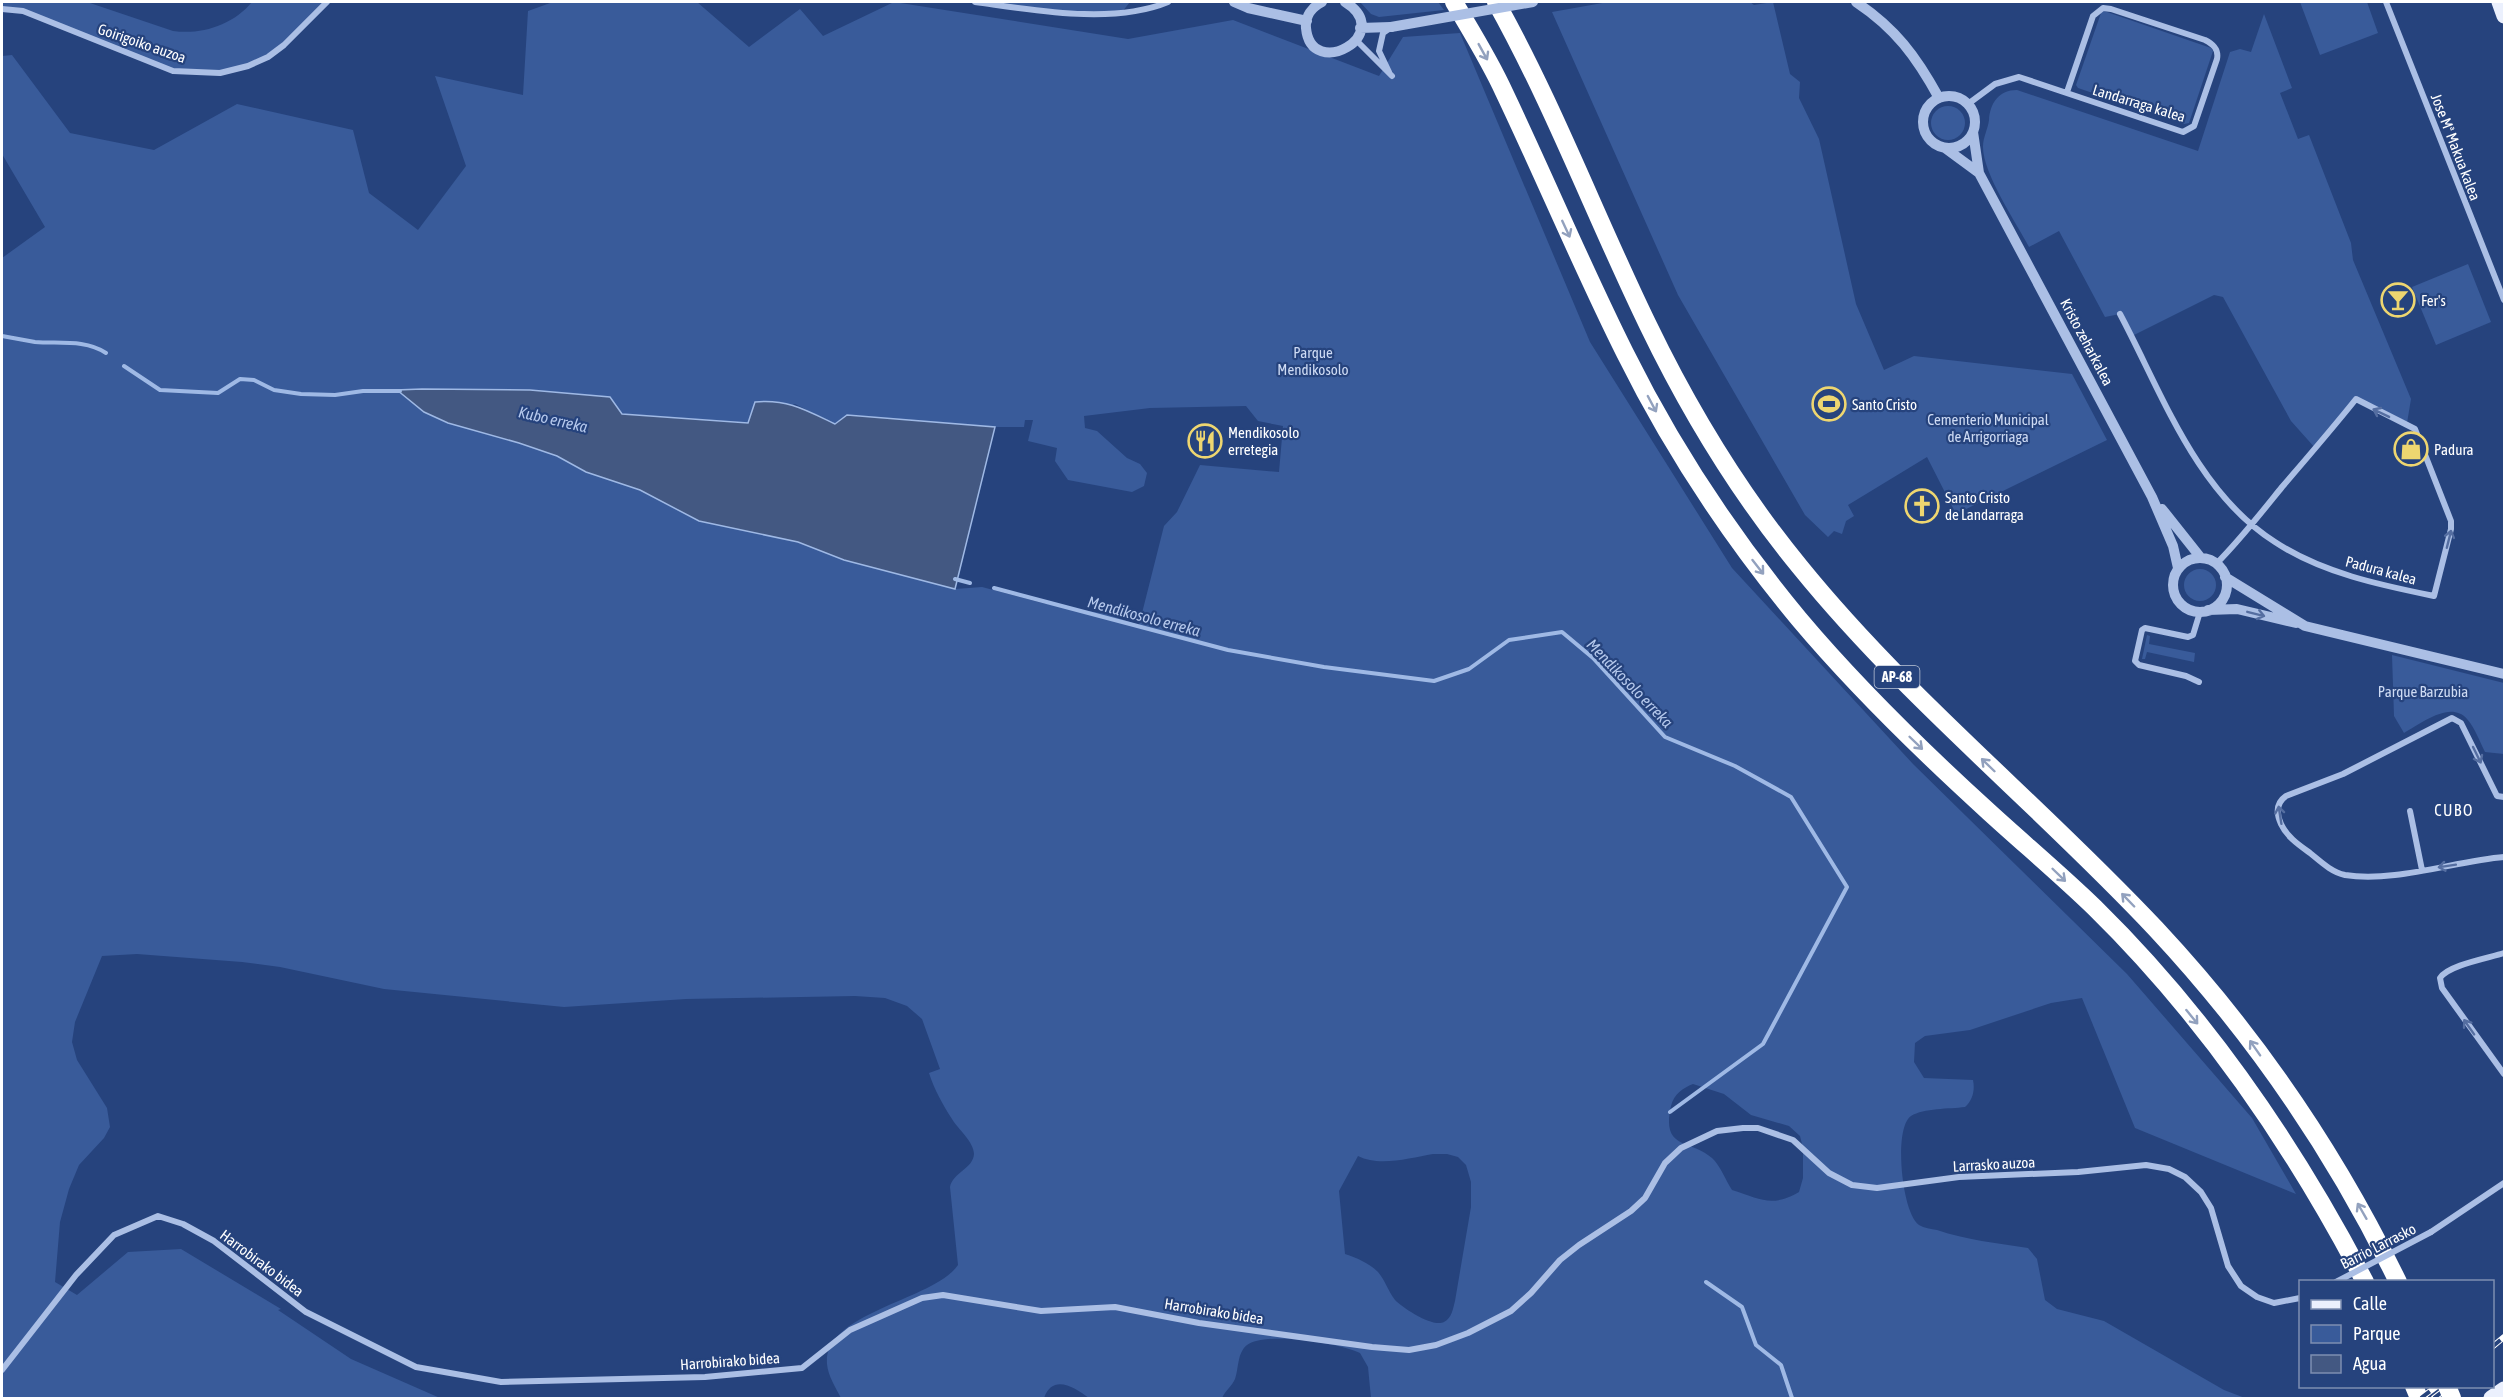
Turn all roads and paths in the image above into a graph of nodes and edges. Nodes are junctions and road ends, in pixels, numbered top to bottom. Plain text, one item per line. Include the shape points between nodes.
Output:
1 (327, 2) edge
2 (975, 2) edge
3 (1168, 2) edge
4 (1234, 2) edge
5 (1322, 2) edge
6 (1345, 2) edge
7 (1454, 2) edge
8 (1496, 2) edge
9 (1533, 2) edge
10 (1856, 2) edge
11 (2386, 2) edge
12 (2499, 2) edge
13 (2, 9) edge
14 (2505, 16) edge
15 (1307, 21) junction
16 (1392, 27) junction
17 (1360, 28) junction
18 (1356, 40) junction
19 (2067, 92) junction
20 (1939, 98) junction
21 (1968, 104) junction
22 (1973, 132) junction
23 (1945, 148) junction
24 (1978, 173) junction
25 (2505, 300) edge
26 (2120, 314) dead end
27 (2152, 497) junction
28 (2251, 525) junction
29 (2201, 558) junction
30 (2216, 564) junction
31 (2178, 568) junction
32 (2225, 577) junction
33 (2204, 611) junction
34 (2305, 626) junction
35 (2505, 674) edge
36 (2199, 682) dead end
37 (2501, 796) edge
38 (2410, 811) dead end
39 (2505, 857) edge
40 (2422, 870) junction
41 (2505, 953) edge
42 (2505, 1074) edge
43 (2505, 1183) edge
44 (2338, 1280) edge
45 (2364, 1280) edge
46 (2397, 1280) edge
47 (1532, 1293) joint
48 (2299, 1298) edge
49 (2, 1370) edge
50 (2505, 1389) edge
51 (2492, 1398) edge

1 - 13 street, Goirigoiko auzoa via 268,57 220,73 173,71 23,11
2 - 3 street via 1092,14
4 - 15 street
5 - 15 street via 1314,7
6 - 17 street via 1357,12
7 -> 45 highway, AP-68 via 1503,89 1626,355 1680,454 1731,531 1798,618 1874,702 2095,908 2162,981 2224,1057 2291,1151
46 -> 8 highway, AP-68 via 2345,1183 2231,1015 2110,882 1888,668 1798,565 1758,510 1694,411 1649,326 1552,112
9 - 16 street, bridge
10 - 20 street via 1886,23 1905,43
11 - 25 street, Jose Mª Makua kalea
12 - 14 main road
15 - 18 street via 1311,40 1320,49 1340,52
16 - 17 street
16 - 18 street via 1383,33 1379,51 1390,74
17 - 18 street
19 - 19 street, Landarraga kalea via 2183,132 2194,126 2217,51 2208,42 2103,8 2092,18
19 - 21 street, Landarraga kalea via 2012,77
20 - 21 street via 1954,96
20 - 23 street via 1927,108 1923,123 1928,137
21 - 22 street via 1975,117
22 - 23 street via 1962,145
22 - 24 street
23 - 24 street
24 - 27 street, Kristo zeharkalea
26 - 28 street, Padura kalea via 2204,473
27 - 29 street
27 - 31 street
28 -> 28 street, Padura kalea via 2286,549 2341,573 2434,596 2451,529 2415,429 2356,399
28 - 30 street, Padura kalea
29 - 30 street
29 - 31 street
30 - 32 street
31 - 33 street via 2173,585 2177,599 2191,610
32 - 33 street via 2223,597
32 - 34 street
33 -> 34 street via 2237,609
33 - 36 street via 2193,635 2188,637 2142,630 2136,661
34 - 35 street
40 -> 37 street via 2362,875 2331,869 2290,838 2281,824 2279,802 2452,718 2461,723
38 - 40 street
39 -> 40 street
42 -> 41 street via 2442,988 2440,978 2455,968
43 - 44 street, Barrio Larrasko, bridge via 2431,1232
47 - 48 street, Larrasko auzoa via 1560,1260 1645,1198 1665,1163 1681,1148 1717,1131 1758,1128 1793,1140 1830,1173 1852,1185 1877,1188 1959,1177 2146,1165 2169,1169 2185,1177 2211,1208 2228,1266 2241,1286 2274,1303
47 - 49 street, Harrobirako bidea via 1511,1311 1468,1333 1409,1350 1115,1308 1041,1311 943,1295 922,1298 850,1330 802,1368 705,1377 501,1382 416,1367 306,1312 214,1241 158,1216 114,1235 69,1284
50 - 51 main road

